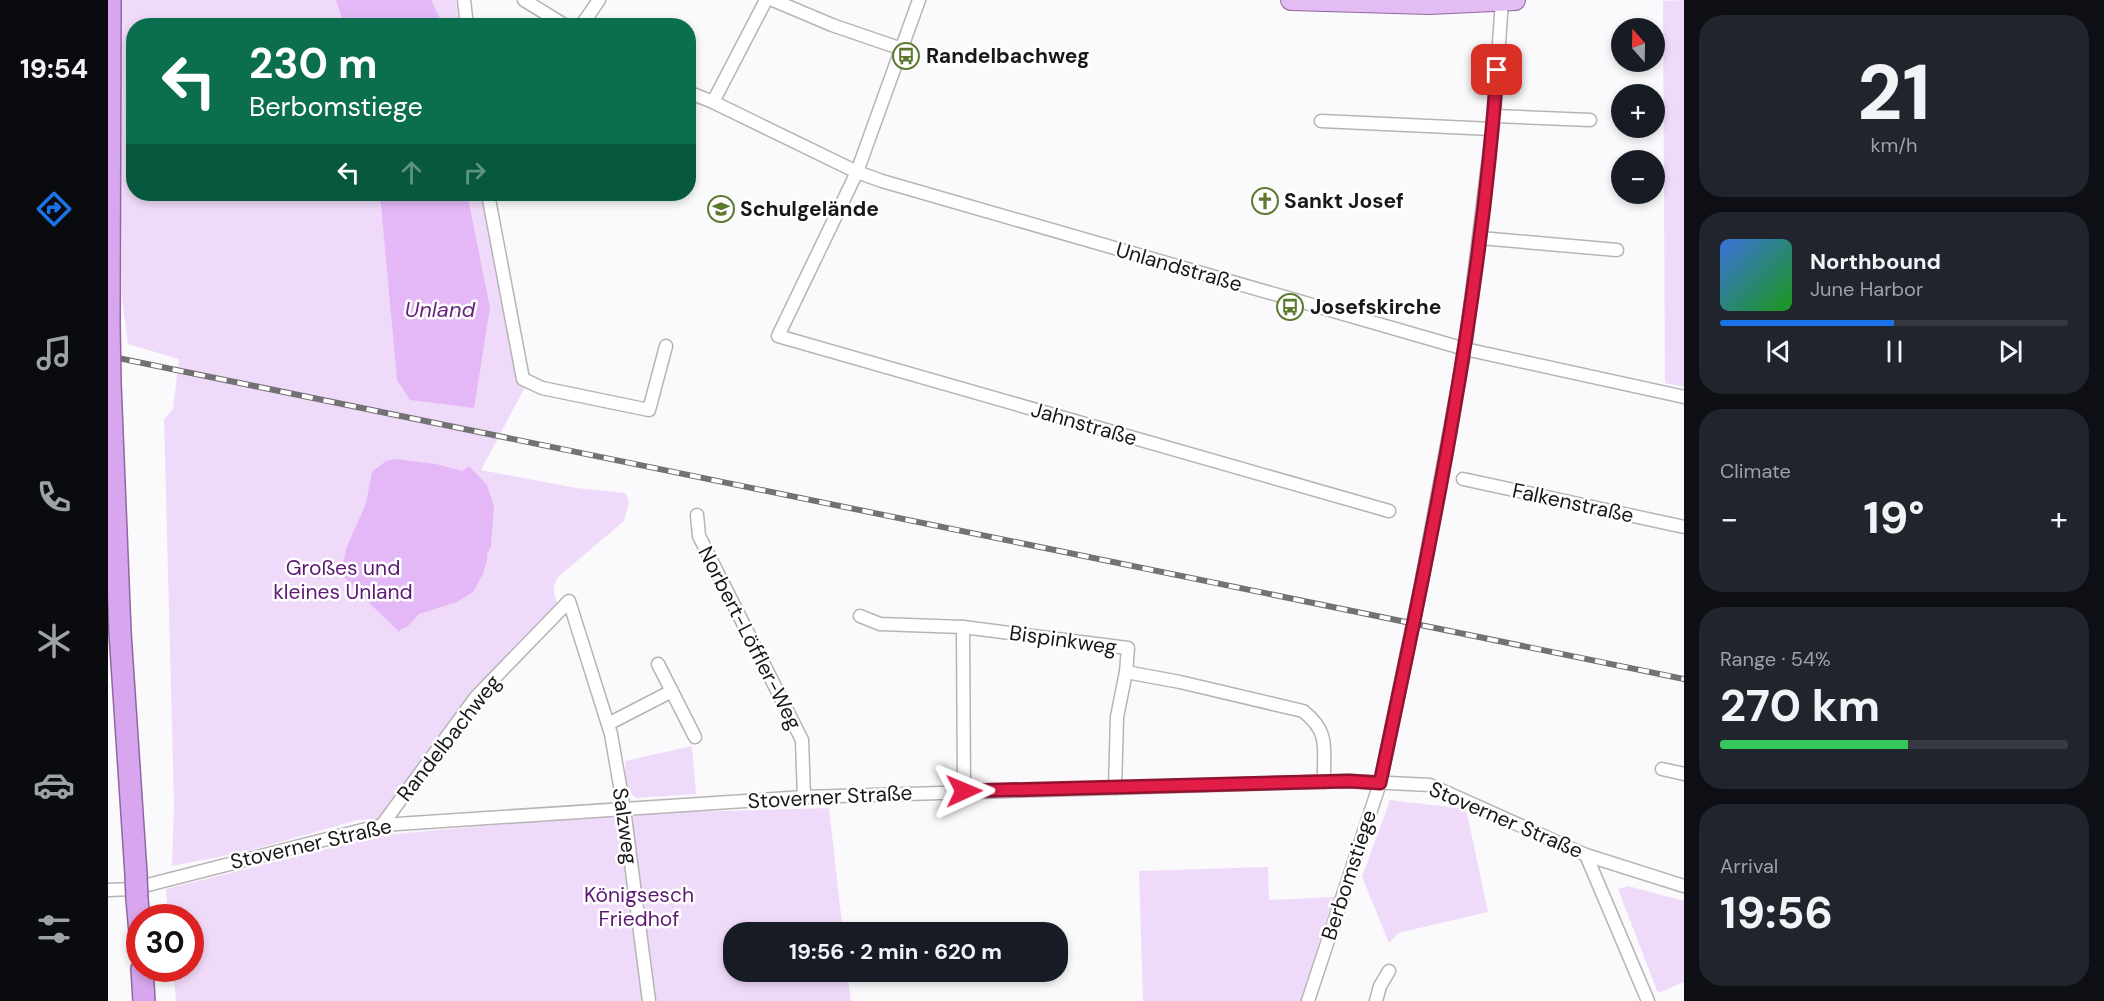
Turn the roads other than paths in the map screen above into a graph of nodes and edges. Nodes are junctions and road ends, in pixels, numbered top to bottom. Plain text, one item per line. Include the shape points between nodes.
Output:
1 (110, 0) edge
2 (464, 0) edge
3 (524, 0) edge
4 (598, 0) edge
5 (766, 0) edge
6 (773, 0) edge
7 (919, 0) edge
8 (1291, 0) edge
9 (1507, 0) edge
10 (466, 18) edge
11 (553, 18) edge
12 (586, 18) edge
13 (902, 49) junction
14 (696, 95) edge
15 (713, 102) junction
16 (1494, 116) junction
17 (1590, 120) dead end
18 (1321, 121) dead end
19 (1492, 129) junction
20 (857, 172) junction
21 (489, 201) edge
22 (1480, 238) junction
23 (1617, 250) dead end
24 (109, 324) edge
25 (666, 346) dead end
26 (1465, 349) junction
27 (1684, 397) edge
28 (1463, 479) dead end
29 (1389, 511) dead end
30 (697, 515) dead end
31 (1684, 528) edge
32 (569, 601) joint
33 (860, 616) dead end
34 (963, 627) junction
35 (658, 664) dead end
36 (1126, 672) junction
37 (672, 691) junction
38 (608, 724) junction
39 (694, 737) dead end
40 (1662, 768) dead end
41 (1684, 774) edge
42 (1324, 782) junction
43 (1380, 783) junction
44 (1115, 788) junction
45 (964, 791) junction
46 (804, 797) junction
47 (624, 809) junction
48 (382, 825) junction
49 (1586, 855) junction
50 (1684, 886) edge
51 (108, 890) edge
52 (137, 904) edge
53 (1389, 972) dead end
54 (143, 982) edge
55 (144, 1001) edge
56 (649, 1001) edge
57 (1308, 1001) edge
58 (1376, 1001) edge
59 (1648, 1001) edge

1 - 24 highway
2 - 10 street
3 - 11 street
4 - 12 street
5 - 15 street
6 - 13 street
7 - 13 street
8 - 9 main road via 1429,4
9 - 16 street, Berbomstiege
13 - 20 street
14 - 15 street, Unlandstraße
15 - 20 street, Unlandstraße
16 - 17 street
16 - 19 street, Berbomstiege
18 - 19 street
19 - 22 street, Berbomstiege
20 - 26 street, Unlandstraße
20 - 29 street, Jahnstraße via 778,336
21 - 25 street via 523,379 542,388 650,410
22 - 23 street
22 - 26 street, Berbomstiege
24 - 52 highway, bridge via 120,632
26 - 27 street, Unlandstraße
26 - 43 street, Berbomstiege
28 - 31 street, Falkenstraße
30 - 46 street, Norbert-Löffler-Weg via 699,536 802,740
32 - 38 street, Salzweg
32 - 48 street, Randelbachweg via 476,697
33 - 34 street, Bispinkweg via 880,624
34 - 36 street, Bispinkweg via 1128,648
34 - 45 street
35 - 37 street
36 - 42 street, Bispinkweg via 1303,711 1317,722 1323,735
36 - 44 street via 1117,717
37 - 38 street
37 - 39 street
38 - 47 street, Salzweg
40 - 41 street
42 - 43 street, Stoverner Straße
42 - 44 street, Stoverner Straße
43 - 49 street, Stoverner Straße via 1430,785
43 - 57 street, Berbomstiege
44 - 45 street, Stoverner Straße
45 - 46 street, Stoverner Straße
46 - 47 street, Stoverner Straße
47 - 48 street, Stoverner Straße
47 - 56 street, Salzweg
48 - 51 street, Stoverner Straße via 132,889
49 - 50 street, Stoverner Straße
49 - 59 street
53 - 58 street
54 - 55 highway

